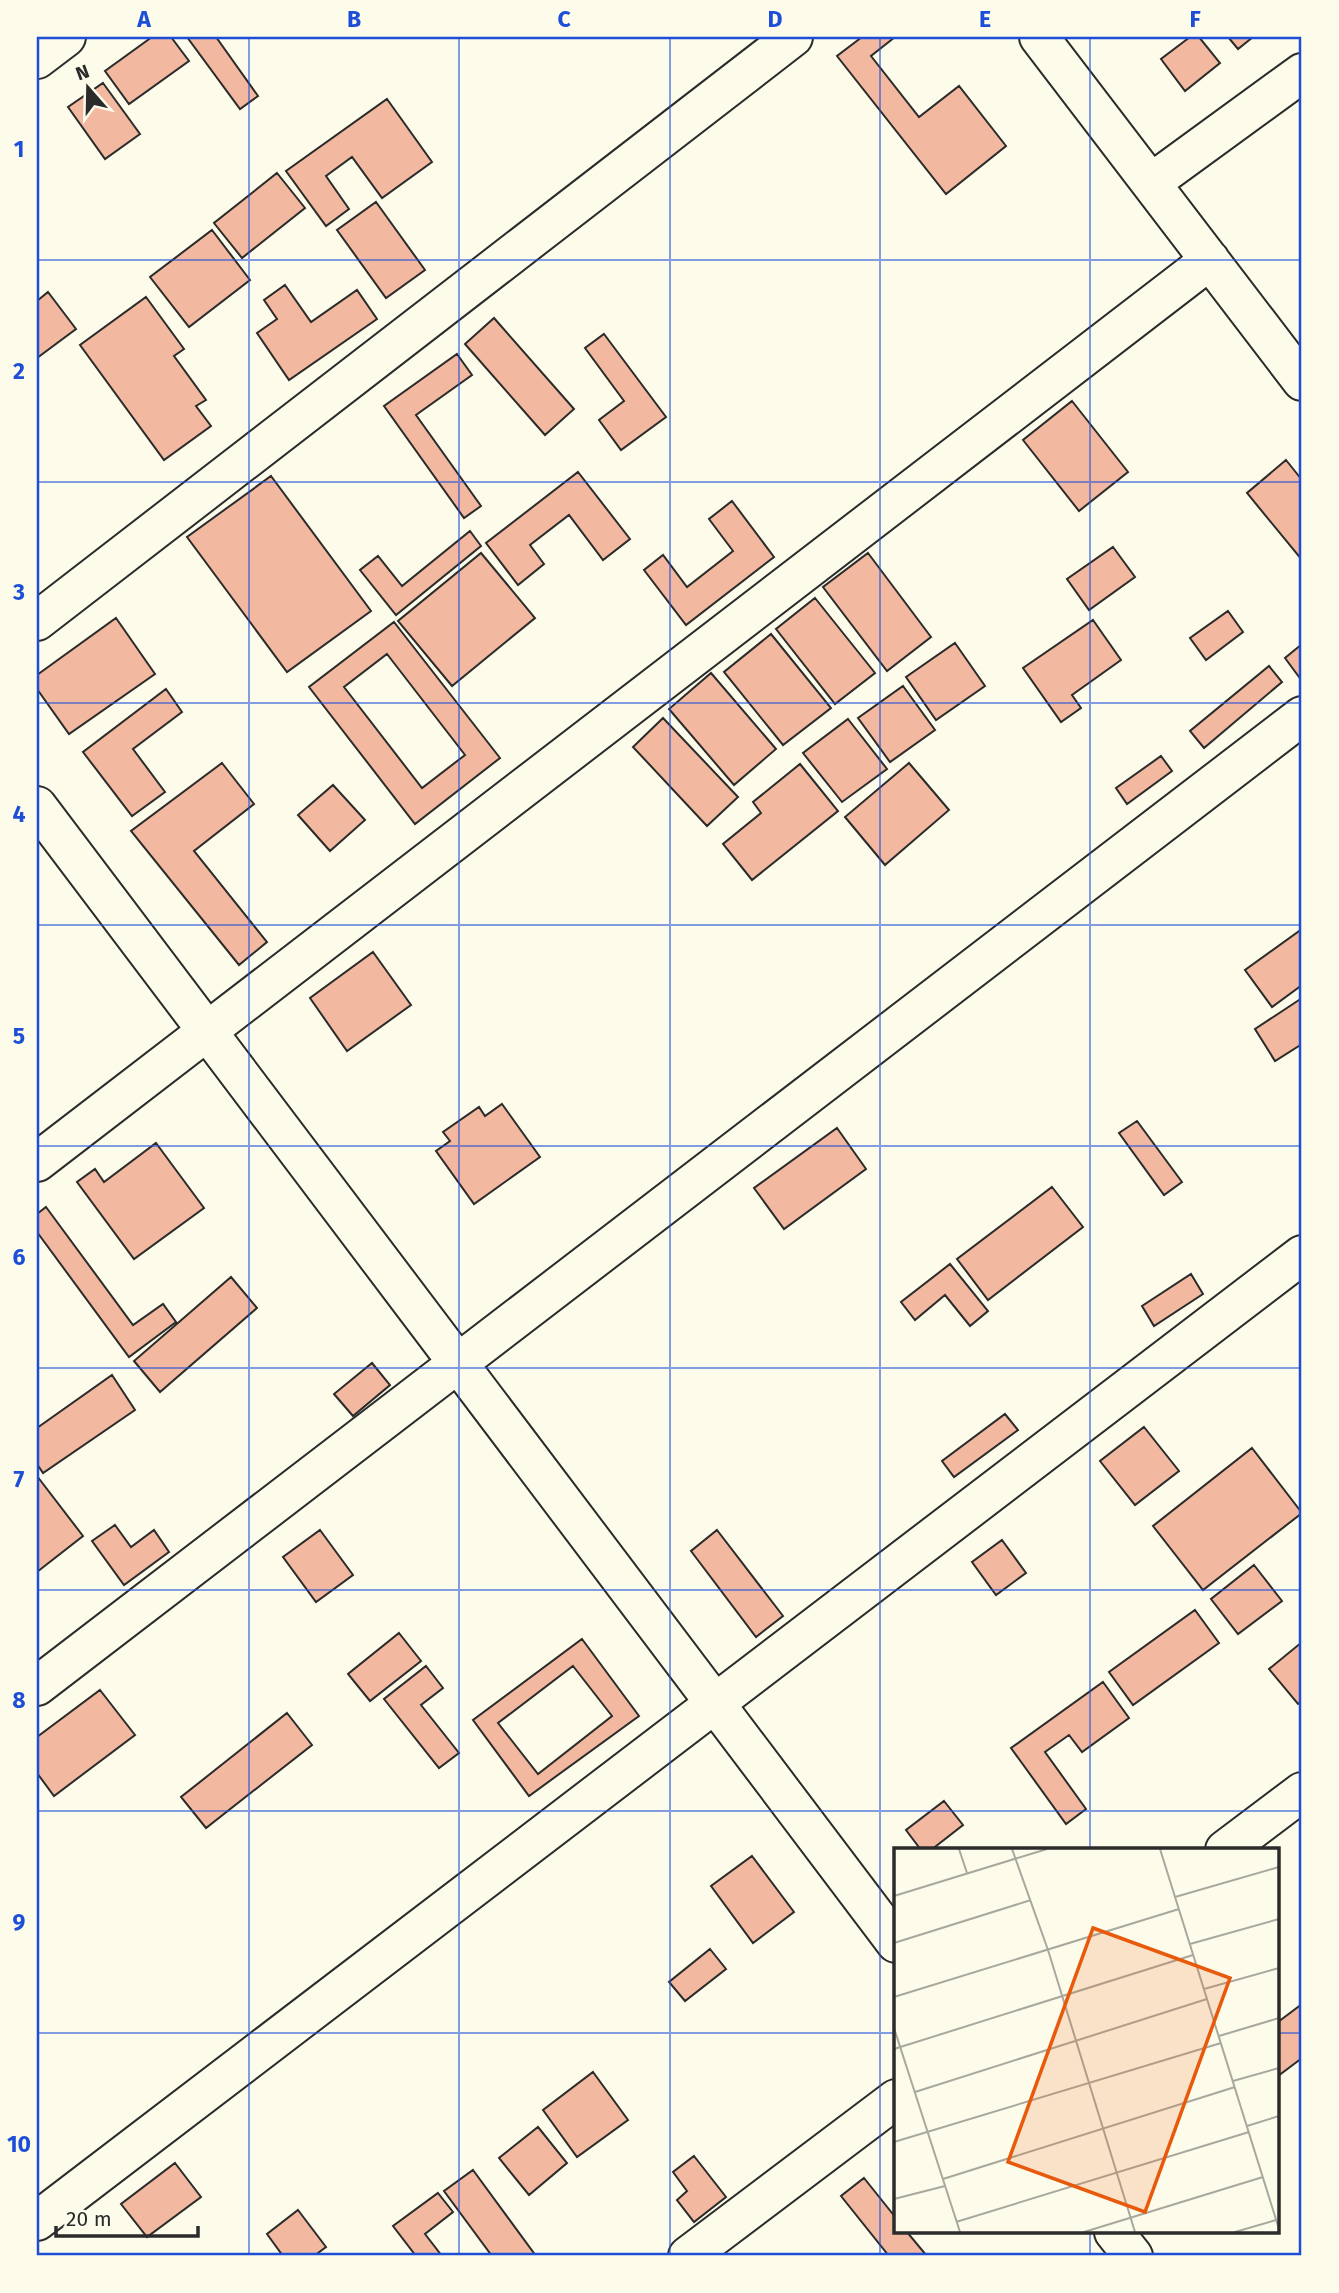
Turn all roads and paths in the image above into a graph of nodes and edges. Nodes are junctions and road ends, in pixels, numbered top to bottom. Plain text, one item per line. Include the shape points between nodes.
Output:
1 (66, 37) edge
2 (793, 37) edge
3 (1039, 37) edge
4 (37, 59) edge
5 (1302, 73) edge
6 (1151, 183) junction
7 (1210, 260) junction
8 (1302, 382) edge
9 (37, 621) edge
10 (1302, 716) edge
11 (37, 806) edge
12 (206, 1031) junction
13 (37, 1162) edge
14 (1302, 1255) edge
15 (458, 1363) junction
16 (37, 1686) edge
17 (715, 1703) junction
18 (1302, 1792) edge
19 (1228, 1848) edge
20 (894, 1941) edge
21 (894, 2101) edge
22 (37, 2221) edge
23 (1116, 2234) edge
24 (688, 2256) edge
25 (1133, 2256) edge

1 - 4 street
2 - 9 street
3 - 6 street
5 - 6 street
6 - 7 street
7 - 8 street
7 - 12 street
10 - 15 street
11 - 12 street
12 - 13 street
12 - 15 street
14 - 17 street
15 - 16 street
15 - 17 street
17 - 20 street
17 - 22 street
18 - 19 street
21 - 24 street
23 - 25 street

